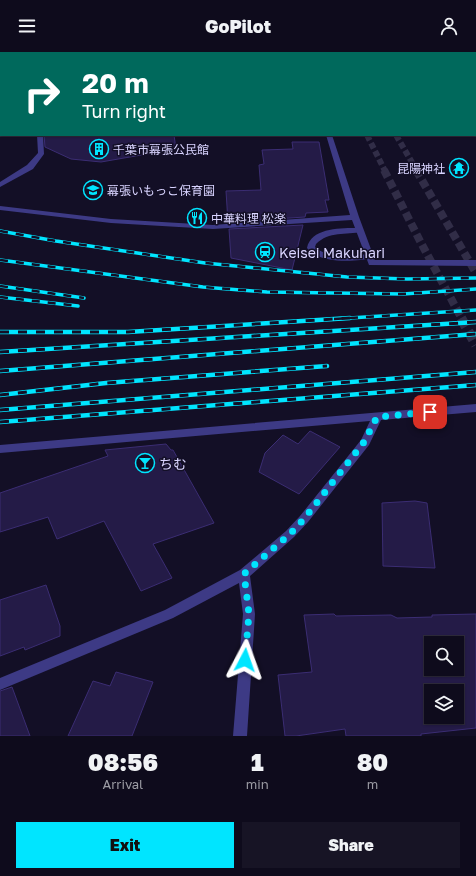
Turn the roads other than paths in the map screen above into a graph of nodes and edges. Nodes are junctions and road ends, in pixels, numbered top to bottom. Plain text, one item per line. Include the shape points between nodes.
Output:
1 (40, 136) edge
2 (329, 136) edge
3 (0, 185) edge
4 (0, 208) edge
5 (355, 218) junction
6 (359, 230) junction
7 (370, 256) junction
8 (476, 263) edge
9 (476, 408) edge
10 (377, 417) junction
11 (0, 449) edge
12 (244, 574) junction
13 (0, 684) edge
14 (240, 736) edge

1 - 3 street via 42,153 30,167
2 - 5 street
4 - 5 street via 111,221 213,227
5 - 6 street
6 - 7 street
6 - 7 street via 319,236 312,243 312,248 324,256
7 - 8 street via 372,263
9 - 10 street
10 - 11 street
10 - 12 street via 364,442 304,519
12 - 13 street via 169,614
12 - 14 street via 249,614

